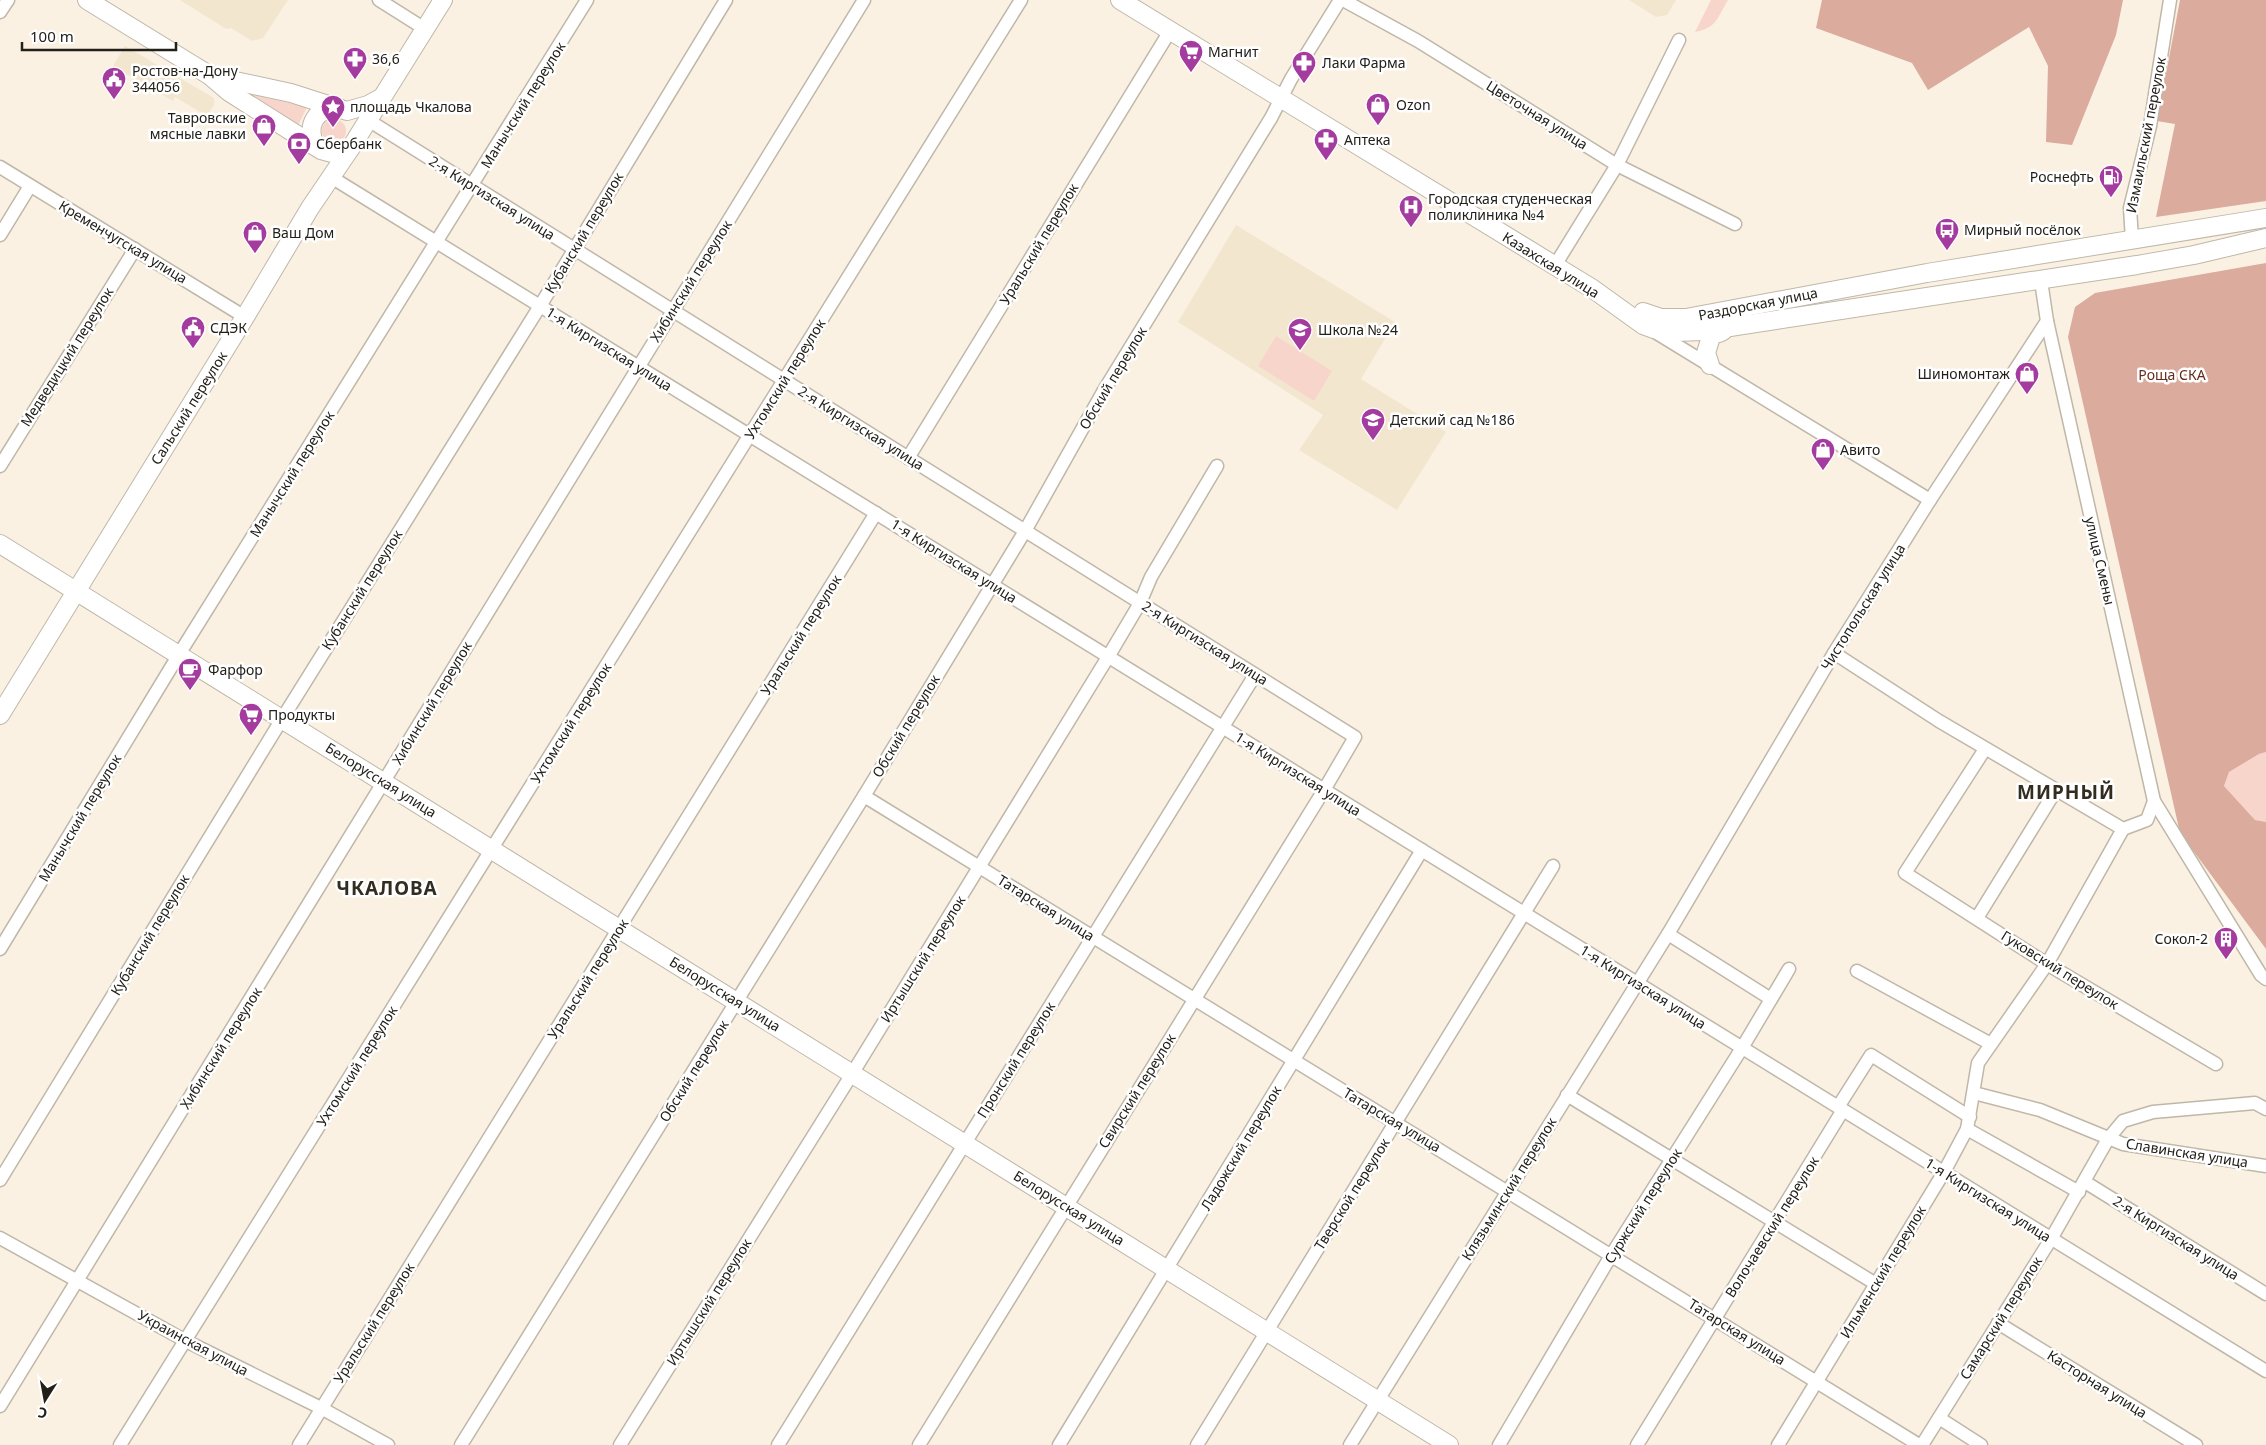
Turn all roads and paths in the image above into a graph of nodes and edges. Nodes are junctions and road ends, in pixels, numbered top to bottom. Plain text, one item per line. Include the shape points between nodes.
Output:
1 (8, 0) edge
2 (87, 0) edge
3 (379, 0) edge
4 (443, 0) edge
5 (588, 0) edge
6 (726, 0) edge
7 (864, 0) edge
8 (1021, 0) edge
9 (1120, 0) edge
10 (1342, 0) edge
11 (2170, 0) edge
12 (0, 12) edge
13 (425, 29) junction
14 (1170, 31) junction
15 (1679, 40) dead end
16 (210, 75) junction
17 (382, 98) junction
18 (1280, 99) junction
19 (343, 110) junction
20 (368, 120) junction
21 (352, 145) junction
22 (318, 148) junction
23 (1617, 165) junction
24 (0, 167) edge
25 (331, 177) junction
26 (30, 186) junction
27 (473, 186) junction
28 (319, 193) junction
29 (2266, 218) edge
30 (1735, 224) dead end
31 (0, 235) edge
32 (2266, 238) edge
33 (2132, 240) junction
34 (437, 242) junction
35 (135, 249) junction
36 (575, 249) junction
37 (2137, 265) junction
38 (1554, 266) junction
39 (1927, 273) junction
40 (2041, 281) junction
41 (1593, 289) junction
42 (1931, 298) junction
43 (540, 306) junction
44 (673, 310) junction
45 (245, 318) junction
46 (2047, 321) junction
47 (1643, 325) junction
48 (1719, 329) junction
49 (1710, 365) junction
50 (638, 366) junction
51 (784, 380) junction
52 (750, 436) junction
53 (908, 458) junction
54 (0, 466) edge
55 (1216, 466) dead end
56 (1930, 500) junction
57 (876, 513) junction
58 (1025, 531) junction
59 (0, 544) edge
60 (992, 585) junction
61 (76, 591) junction
62 (1140, 603) junction
63 (1834, 653) junction
64 (178, 656) junction
65 (1108, 657) junction
66 (1255, 674) junction
67 (0, 714) edge
68 (282, 719) junction
69 (1222, 727) junction
70 (1355, 737) joint
71 (1985, 749) junction
72 (384, 782) junction
73 (1324, 790) junction
74 (2056, 790) junction
75 (864, 796) junction
76 (2154, 801) junction
77 (2123, 829) junction
78 (492, 850) junction
79 (1422, 850) junction
80 (1553, 866) dead end
81 (980, 867) junction
82 (1525, 914) junction
83 (1977, 918) junction
84 (619, 929) junction
85 (1668, 934) junction
86 (1093, 937) junction
87 (0, 950) edge
88 (2047, 964) junction
89 (1789, 969) dead end
90 (1858, 971) dead end
91 (2266, 979) edge
92 (1636, 983) junction
93 (1194, 999) junction
94 (1771, 999) junction
95 (737, 1002) junction
96 (1991, 1044) junction
97 (1742, 1048) junction
98 (1871, 1055) joint
99 (1294, 1060) junction
100 (2216, 1064) dead end
101 (852, 1074) junction
102 (1974, 1093) junction
103 (1567, 1095) junction
104 (1840, 1109) junction
105 (2266, 1109) edge
106 (1396, 1123) junction
107 (1968, 1123) junction
108 (2108, 1139) junction
109 (964, 1144) junction
110 (1672, 1159) junction
111 (2266, 1166) edge
112 (1944, 1172) junction
113 (0, 1180) edge
114 (2082, 1187) junction
115 (1508, 1191) junction
116 (1065, 1206) junction
117 (1774, 1222) junction
118 (0, 1238) edge
119 (2051, 1239) junction
120 (1612, 1254) junction
121 (1167, 1269) junction
122 (78, 1281) junction
123 (1876, 1284) junction
124 (2266, 1294) edge
125 (1715, 1319) junction
126 (1998, 1323) junction
127 (1267, 1331) junction
128 (186, 1340) junction
129 (2266, 1371) edge
130 (1817, 1382) junction
131 (1378, 1401) junction
132 (0, 1406) edge
133 (321, 1408) junction
134 (1938, 1418) junction
135 (120, 1445) edge
136 (299, 1445) edge
137 (388, 1445) edge
138 (461, 1445) edge
139 (620, 1445) edge
140 (778, 1445) edge
141 (919, 1445) edge
142 (1059, 1445) edge
143 (1197, 1445) edge
144 (1350, 1445) edge
145 (1449, 1445) edge
146 (1499, 1445) edge
147 (1638, 1445) edge
148 (1778, 1445) edge
149 (1920, 1445) edge
150 (1981, 1445) edge
151 (2196, 1445) edge

1 - 12 street
2 - 16 main road
3 - 13 street
4 - 13 main road, Сальский переулок
5 - 27 street, Манычский переулок
6 - 36 street, Кубанский переулок
7 - 44 street, Хибинский переулок
8 - 51 street, Ухтомский переулок
9 - 14 main road, Казахская улица
10 - 18 street, Обский переулок
10 - 23 street, Цветочная улица via 1418,42
11 - 33 street, Измаильский переулок via 2150,126 2130,208
13 - 17 main road, Сальский переулок
14 - 18 main road, Казахская улица
14 - 53 street, Уральский переулок
15 - 23 street
16 - 19 main road via 291,93
16 - 22 main road via 229,92
17 - 19 main road
17 - 20 main road, Сальский переулок
18 - 38 main road, Казахская улица
18 - 58 street, Обский переулок via 1103,392
19 - 21 main road via 356,124 357,133
19 - 22 main road via 329,108 313,120 311,133
20 - 21 main road, Сальский переулок
20 - 27 street, 2-я Киргизская улица
21 - 22 main road via 336,154
21 - 25 main road, Сальский переулок
22 - 28 main road via 322,164
23 - 30 street, Цветочная улица
23 - 38 street
24 - 26 street, Кременчугская улица
25 - 28 main road, Сальский переулок
25 - 34 street, 1-я Киргизская улица
26 - 31 street
26 - 35 street, Кременчугская улица
27 - 34 street, Манычский переулок
27 - 36 street, 2-я Киргизская улица
28 - 45 main road, Сальский переулок
29 - 33 main road, Раздорская улица
32 - 37 main road, Раздорская улица
33 - 37 main road
33 - 39 main road, Раздорская улица
34 - 43 street, 1-я Киргизская улица
34 - 64 street, Манычский переулок
35 - 45 street, Кременчугская улица
35 - 54 street, Медведицкий переулок
36 - 43 street, Кубанский переулок
36 - 44 street, 2-я Киргизская улица
37 - 40 main road, Раздорская улица
38 - 41 main road, Казахская улица
39 - 41 main road, Раздорская улица via 1675,319 1650,315
39 - 42 main road
40 - 42 main road, Раздорская улица
40 - 46 street
41 - 47 main road, Казахская улица
42 - 48 main road, Раздорская улица
43 - 50 street, 1-я Киргизская улица
43 - 68 street, Кубанский переулок
44 - 50 street, Хибинский переулок
44 - 51 street, 2-я Киргизская улица
45 - 61 main road, Сальский переулок
46 - 56 street, Чистопольская улица
46 - 76 street, улица Смены
47 - 48 main road, Раздорская улица via 1675,332
47 - 49 street, Казахская улица
48 - 49 main road via 1706,353
49 - 56 street, Казахская улица
50 - 52 street, 1-я Киргизская улица
50 - 72 street, Хибинский переулок
51 - 52 street, Ухтомский переулок
51 - 53 street, 2-я Киргизская улица
52 - 57 street, 1-я Киргизская улица
52 - 78 street, Ухтомский переулок
53 - 58 street, 2-я Киргизская улица
55 - 62 street, Иртышский переулок via 1151,577
56 - 63 street, Чистопольская улица
57 - 60 street, 1-я Киргизская улица
57 - 84 street, Уральский переулок
58 - 60 street, Обский переулок
58 - 62 street, 2-я Киргизская улица
59 - 61 main road, Белорусская улица
60 - 65 street, 1-я Киргизская улица
60 - 75 street, Обский переулок
61 - 64 main road, Белорусская улица
61 - 67 main road, Сальский переулок
62 - 65 street, Иртышский переулок
62 - 66 street, 2-я Киргизская улица
63 - 71 street
63 - 85 street, Чистопольская улица
64 - 68 main road, Белорусская улица
64 - 87 street, Манычский переулок
65 - 69 street, 1-я Киргизская улица
65 - 81 street, Иртышский переулок
66 - 69 street, Пронский переулок
66 - 70 street, 2-я Киргизская улица
68 - 72 main road, Белорусская улица
68 - 113 street, Кубанский переулок
69 - 73 street, 1-я Киргизская улица
69 - 86 street, Пронский переулок
70 - 73 street, Свирский переулок
71 - 74 street
71 - 83 street, Гуковский переулок via 1905,873
72 - 78 main road, Белорусская улица
72 - 122 street, Хибинский переулок
73 - 79 street, 1-я Киргизская улица
73 - 93 street, Свирский переулок
74 - 77 street
74 - 83 street
75 - 81 street, Татарская улица
75 - 95 street, Обский переулок
76 - 77 street via 2147,820
76 - 91 street, улица Смены
77 - 88 street, Ильменский переулок
78 - 84 main road, Белорусская улица
78 - 128 street, Ухтомский переулок
79 - 82 street, 1-я Киргизская улица
79 - 99 street, Ладожский переулок
80 - 82 street, Тверской переулок
81 - 86 street, Татарская улица
81 - 101 street, Иртышский переулок
82 - 92 street, 1-я Киргизская улица
82 - 106 street, Тверской переулок
83 - 88 street, Гуковский переулок
84 - 95 main road, Белорусская улица
84 - 133 street, Уральский переулок
85 - 92 street, Клязьминский переулок
85 - 94 street
86 - 93 street, Татарская улица
86 - 109 street, Пронский переулок
88 - 96 street, Ильменский переулок
88 - 100 street, Гуковский переулок
89 - 94 street, Суржский переулок
90 - 96 street
92 - 97 street, 1-я Киргизская улица
92 - 103 street, Клязьминский переулок
93 - 99 street, Татарская улица
93 - 116 street, Свирский переулок
94 - 97 street, Суржский переулок
95 - 101 main road, Белорусская улица
95 - 138 street, Обский переулок
96 - 102 street, Ильменский переулок via 1978,1063
97 - 104 street, 1-я Киргизская улица
97 - 110 street, Суржский переулок
98 - 104 street, Волочаевский переулок
98 - 107 street, 2-я Киргизская улица
99 - 106 street, Татарская улица
99 - 121 street, Ладожский переулок
101 - 109 main road, Белорусская улица
101 - 139 street, Иртышский переулок
102 - 107 street, Ильменский переулок
102 - 108 street, Славинская улица via 2040,1110
103 - 110 street
103 - 115 street, Клязьминский переулок
104 - 112 street, 1-я Киргизская улица
104 - 117 street, Волочаевский переулок
105 - 108 street via 2256,1103 2153,1112 2123,1121
106 - 115 street, Татарская улица
106 - 127 street, Тверской переулок
107 - 112 street, Ильменский переулок
107 - 114 street, 2-я Киргизская улица
108 - 111 street, Славинская улица
108 - 114 street, Самарский переулок
109 - 116 main road, Белорусская улица
109 - 140 street, Пронский переулок
110 - 117 street
110 - 120 street, Суржский переулок
112 - 119 street, 1-я Киргизская улица
112 - 123 street, Ильменский переулок
114 - 119 street, Самарский переулок
114 - 124 street, 2-я Киргизская улица
115 - 120 street, Татарская улица
115 - 131 street, Клязьминский переулок
116 - 121 main road, Белорусская улица
116 - 141 street, Свирский переулок
117 - 123 street
117 - 125 street, Волочаевский переулок
118 - 122 street, Украинская улица
119 - 126 street, Самарский переулок
119 - 129 street, 1-я Киргизская улица
120 - 125 street, Татарская улица
120 - 146 street, Суржский переулок
121 - 127 main road, Белорусская улица
121 - 142 street, Ладожский переулок
122 - 128 street, Украинская улица
122 - 132 street, Хибинский переулок
123 - 130 street, Ильменский переулок
125 - 130 street, Татарская улица
125 - 147 street, Волочаевский переулок
126 - 134 street, Самарский переулок
126 - 151 street, Касторная улица
127 - 131 main road, Белорусская улица
127 - 143 street, Тверской переулок
128 - 133 street, Украинская улица
128 - 135 street, Ухтомский переулок
130 - 148 street, Ильменский переулок
130 - 149 street, Татарская улица
131 - 144 street, Клязьминский переулок
131 - 145 main road, Белорусская улица
133 - 136 street, Уральский переулок
133 - 137 street, Украинская улица
134 - 149 street, Самарский переулок
134 - 150 street

